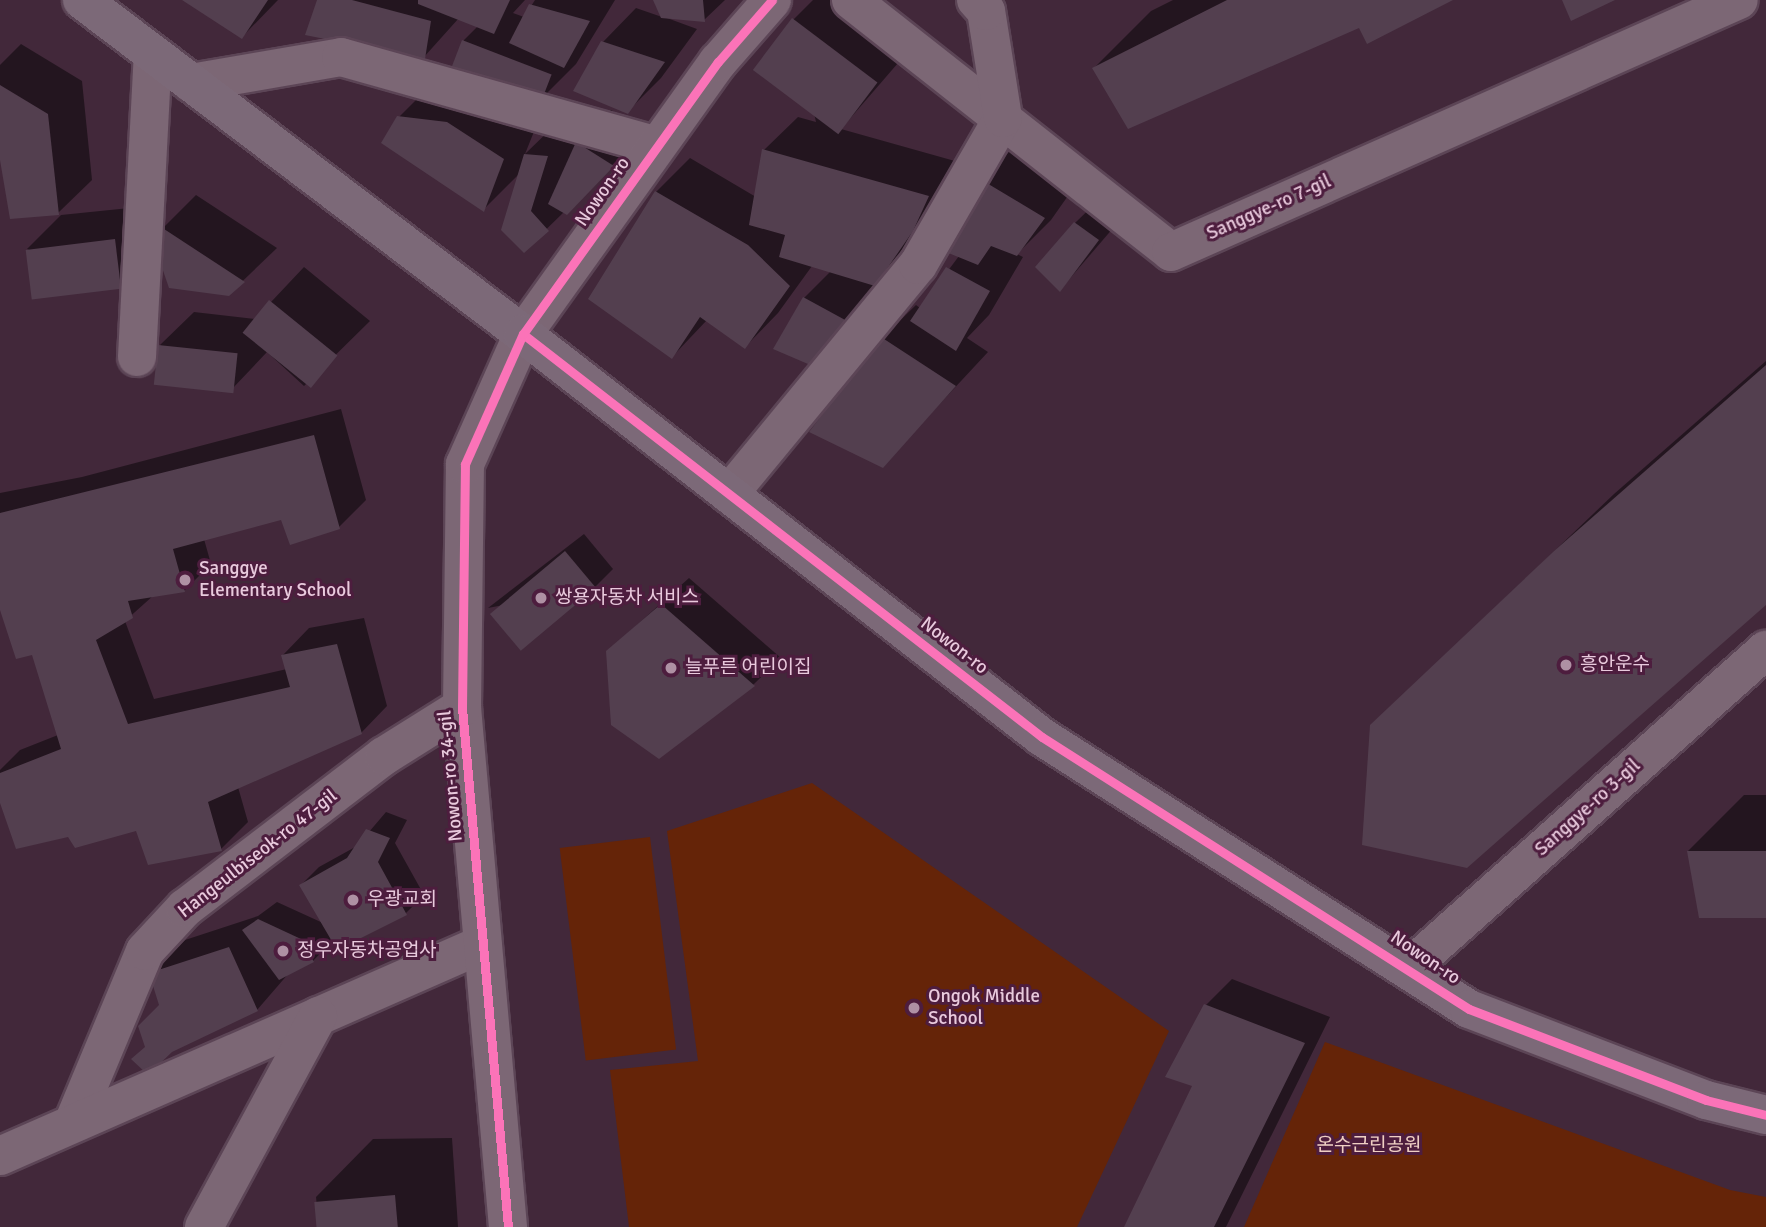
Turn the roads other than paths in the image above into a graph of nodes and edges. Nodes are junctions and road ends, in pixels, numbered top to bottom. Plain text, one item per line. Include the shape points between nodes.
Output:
1 (82, 0) edge
2 (772, 0) edge
3 (851, 0) edge
4 (976, 0) edge
5 (1739, 0) edge
6 (153, 54) junction
7 (191, 83) junction
8 (1003, 118) junction
9 (657, 146) junction
10 (523, 334) junction
11 (137, 357) dead end
12 (729, 494) junction
13 (1766, 650) edge
14 (462, 707) junction
15 (483, 944) junction
16 (1409, 967) junction
17 (318, 1016) junction
18 (1766, 1115) edge
19 (73, 1124) junction
20 (0, 1156) edge
21 (204, 1227) edge
22 (508, 1227) edge

1 - 6 main road, Nowon-ro
2 - 9 street, Nowon-ro via 718,62
3 - 8 street, Sanggye-ro 7-gil
4 - 8 street via 986,11
5 - 8 street, Sanggye-ro 7-gil via 1171,252
6 - 7 main road, Nowon-ro
6 - 11 street
7 - 9 street, Nowon-ro via 341,57
7 - 10 main road, Nowon-ro
8 - 12 street via 918,265
9 - 10 street, Nowon-ro
10 - 12 main road, Nowon-ro
10 - 14 street, Nowon-ro 34-gil via 465,464
12 - 16 main road, Nowon-ro via 1042,737
13 - 16 street, Sanggye-ro 3-gil
14 - 15 street, Nowon-ro 34-gil
14 - 19 street, Hangeulbiseok-ro 47-gil via 384,756 196,900 145,951
15 - 17 street
15 - 22 street, Nowon-ro 34-gil
16 - 18 main road, Nowon-ro via 1469,1009 1706,1100
17 - 19 street
17 - 21 street
19 - 20 street

